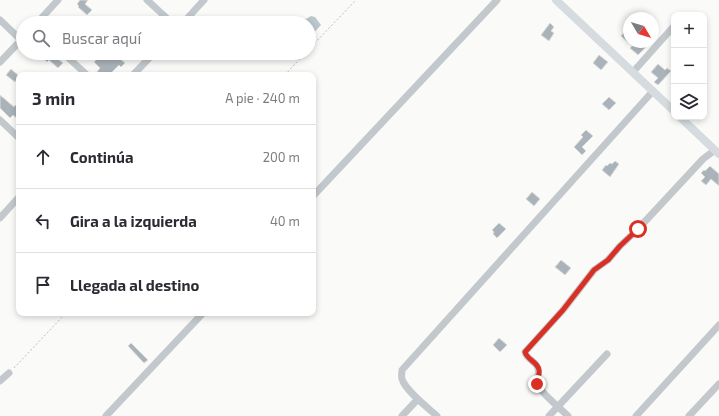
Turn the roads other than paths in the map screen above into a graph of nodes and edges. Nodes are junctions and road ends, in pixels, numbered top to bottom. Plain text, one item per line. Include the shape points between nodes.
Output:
1 (58, 0) edge
2 (147, 0) edge
3 (204, 0) edge
4 (497, 0) edge
5 (556, 0) edge
6 (43, 16) edge
7 (164, 16) edge
8 (189, 16) edge
9 (0, 20) edge
10 (671, 29) edge
11 (16, 34) edge
12 (16, 45) edge
13 (71, 60) edge
14 (147, 60) edge
15 (0, 62) edge
16 (84, 72) edge
17 (136, 72) edge
18 (633, 72) junction
19 (653, 91) junction
20 (671, 108) edge
21 (0, 120) edge
22 (683, 120) edge
23 (16, 135) edge
24 (717, 152) edge
25 (316, 193) edge
26 (16, 200) edge
27 (0, 218) edge
28 (200, 316) edge
29 (719, 325) edge
30 (607, 354) dead end
31 (9, 373) road end
32 (0, 381) edge
33 (719, 384) edge
34 (418, 399) junction
35 (558, 406) junction
36 (106, 416) edge
37 (402, 416) edge
38 (437, 416) edge
39 (549, 416) edge
40 (568, 416) edge
41 (636, 416) edge
42 (689, 416) edge

1 - 6 street
2 - 7 street
3 - 8 street
4 - 25 street
5 - 18 main road
9 - 11 street
10 - 18 street
12 - 15 street
13 - 16 street
14 - 17 street
18 - 19 main road
19 - 20 main road
19 - 34 street via 402,370 401,378
21 - 23 street
22 - 24 main road
24 - 35 street via 703,159 608,260 594,270 563,310 525,352 539,370 537,384 540,390
26 - 27 street
28 - 36 street
29 - 41 street
30 - 35 street
31 - 32 street
33 - 42 street
34 - 37 street
34 - 38 street
35 - 39 street
35 - 40 street

